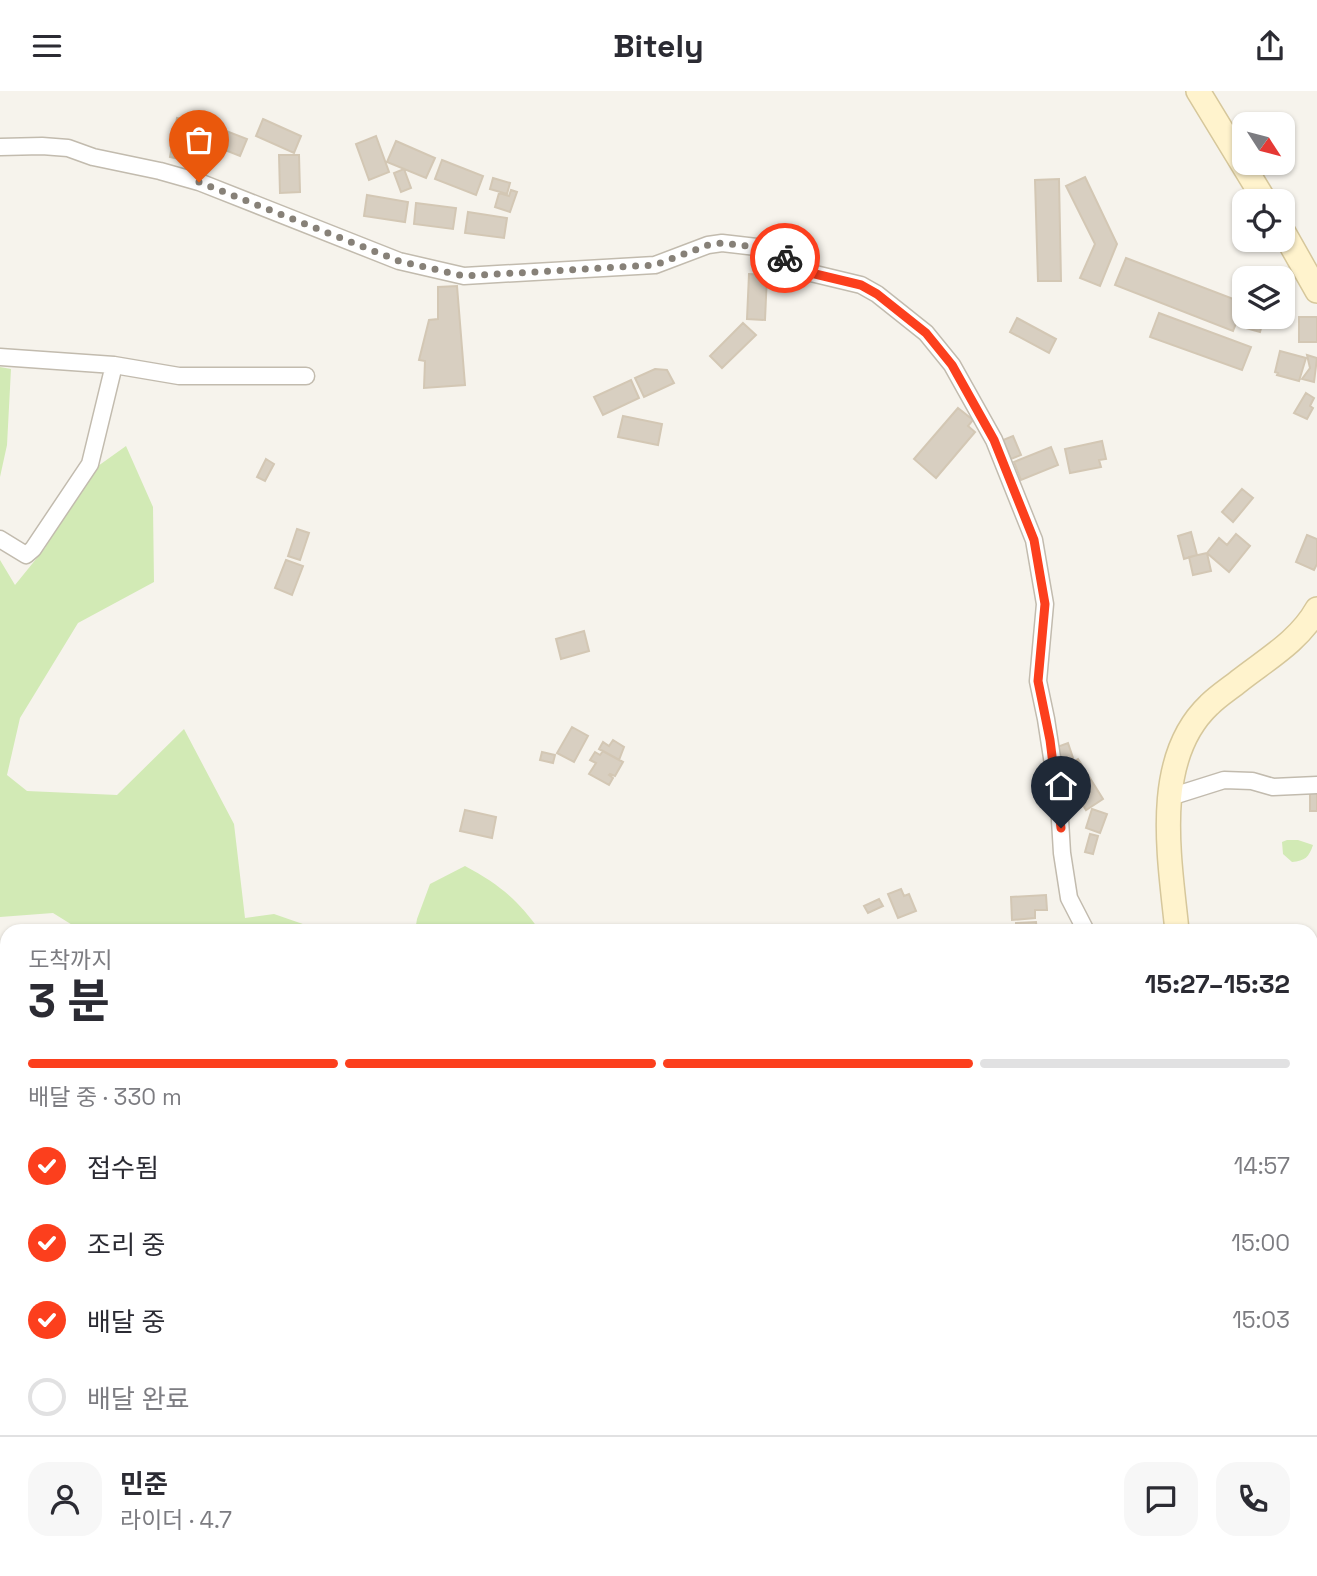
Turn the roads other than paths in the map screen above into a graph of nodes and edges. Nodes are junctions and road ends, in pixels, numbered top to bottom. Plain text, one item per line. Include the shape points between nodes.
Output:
1 (1198, 91) edge
2 (0, 146) edge
3 (1258, 189) edge
4 (1295, 252) edge
5 (1317, 291) edge
6 (0, 357) edge
7 (114, 365) junction
8 (306, 376) dead end
9 (0, 539) edge
10 (1317, 609) edge
11 (1317, 785) edge
12 (1170, 797) junction
13 (1082, 924) edge
14 (1176, 924) edge

1 - 3 main road
2 - 13 street via 68,148 160,171 399,261 464,276 655,265 722,243 765,248 811,273 861,285 877,294 926,333 952,365 994,440 1034,540 1045,604 1038,681 1059,803 1069,898
4 - 5 main road
6 - 7 street
7 - 8 street via 179,376
7 - 9 street via 90,464 26,555
10 - 12 main road via 1294,640 1208,706 1190,730 1174,767
11 - 12 street via 1273,787 1224,780
12 - 14 main road via 1168,841

